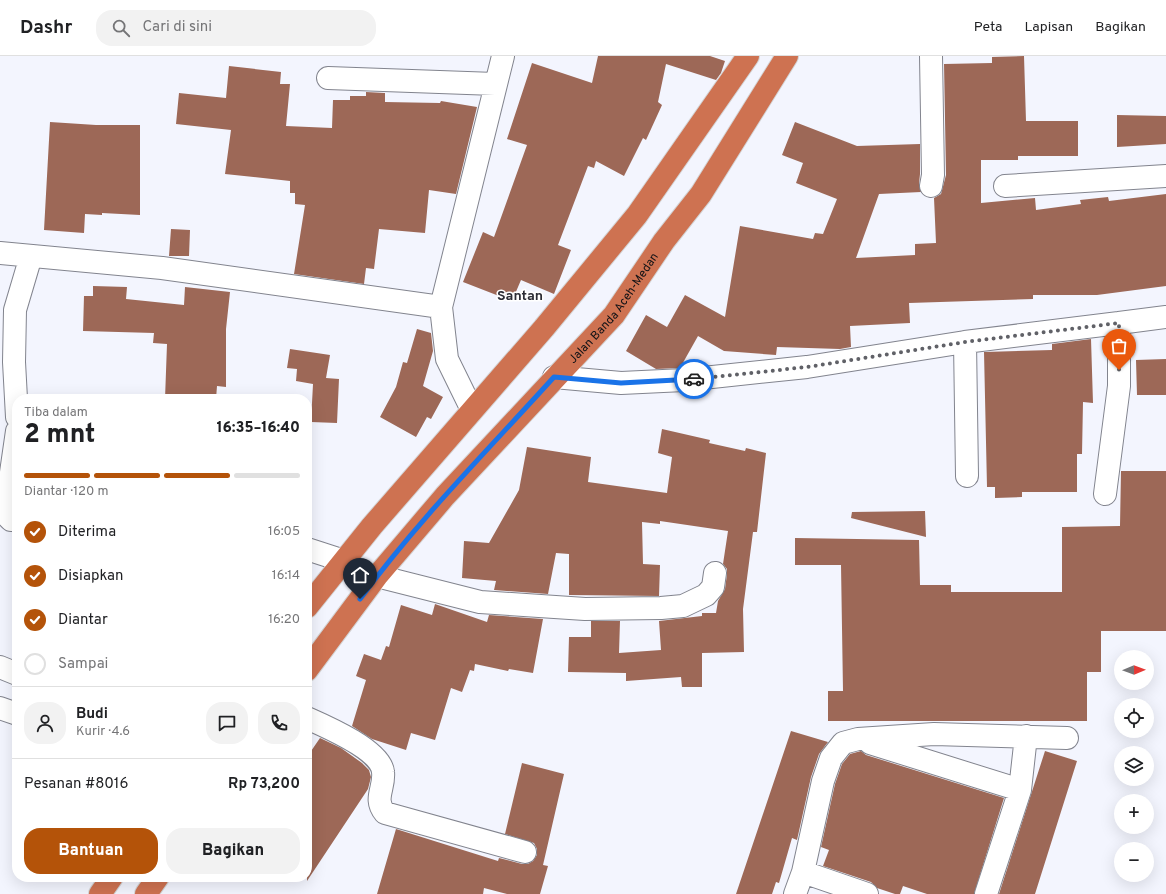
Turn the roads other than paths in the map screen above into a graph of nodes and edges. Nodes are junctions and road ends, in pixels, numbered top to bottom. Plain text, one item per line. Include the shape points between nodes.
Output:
1 (503, 56) edge
2 (748, 56) edge
3 (787, 56) edge
4 (931, 56) edge
5 (328, 78) dead end
6 (495, 84) junction
7 (1166, 176) edge
8 (931, 186) dead end
9 (1004, 186) dead end
10 (0, 253) edge
11 (31, 256) junction
12 (441, 307) junction
13 (1166, 317) edge
14 (1119, 323) junction
15 (965, 342) junction
16 (554, 377) junction
17 (16, 394) edge
18 (472, 410) junction
19 (12, 465) edge
20 (967, 476) dead end
21 (1105, 494) dead end
22 (12, 520) edge
23 (312, 551) edge
24 (344, 561) junction
25 (715, 573) dead end
26 (377, 576) junction
27 (312, 601) edge
28 (312, 663) edge
29 (0, 667) edge
30 (12, 672) edge
31 (0, 708) edge
32 (12, 712) edge
33 (312, 720) edge
34 (1026, 736) junction
35 (1067, 738) dead end
36 (858, 739) junction
37 (1020, 790) junction
38 (525, 852) dead end
39 (803, 872) junction
40 (108, 882) edge
41 (154, 882) edge
42 (100, 894) edge
43 (146, 894) edge
44 (796, 894) edge
45 (867, 894) edge
46 (986, 894) edge

1 - 6 street
2 - 18 highway via 637,215
3 - 16 highway, Jalan Banda Aceh-Medan via 701,194 664,241 614,315
4 - 8 street via 934,174
5 - 6 street
6 - 12 street
7 - 9 street
10 - 11 street
11 - 12 street via 162,268
11 - 17 street via 15,310
12 - 18 street via 447,359
13 - 14 street
14 - 15 street
14 - 21 street via 1119,386
15 - 16 street via 807,367 684,380 621,383
15 - 20 street
16 - 26 highway, Jalan Banda Aceh-Medan via 445,496
18 - 24 highway
19 - 22 street via 5,514
23 - 24 street
24 - 27 highway
25 - 26 street via 714,587 706,595 683,606 585,609 480,602
26 - 28 highway, Jalan Banda Aceh-Medan
29 - 30 street
31 - 32 street
33 - 38 street via 334,730 375,757 383,772 378,799 380,807 385,812
34 - 35 street
34 - 36 street via 934,734
34 - 37 street
36 - 37 street
36 - 39 street via 843,743 831,758 823,781
37 - 46 street
39 - 44 street
39 - 45 street
40 - 42 highway
41 - 43 highway

